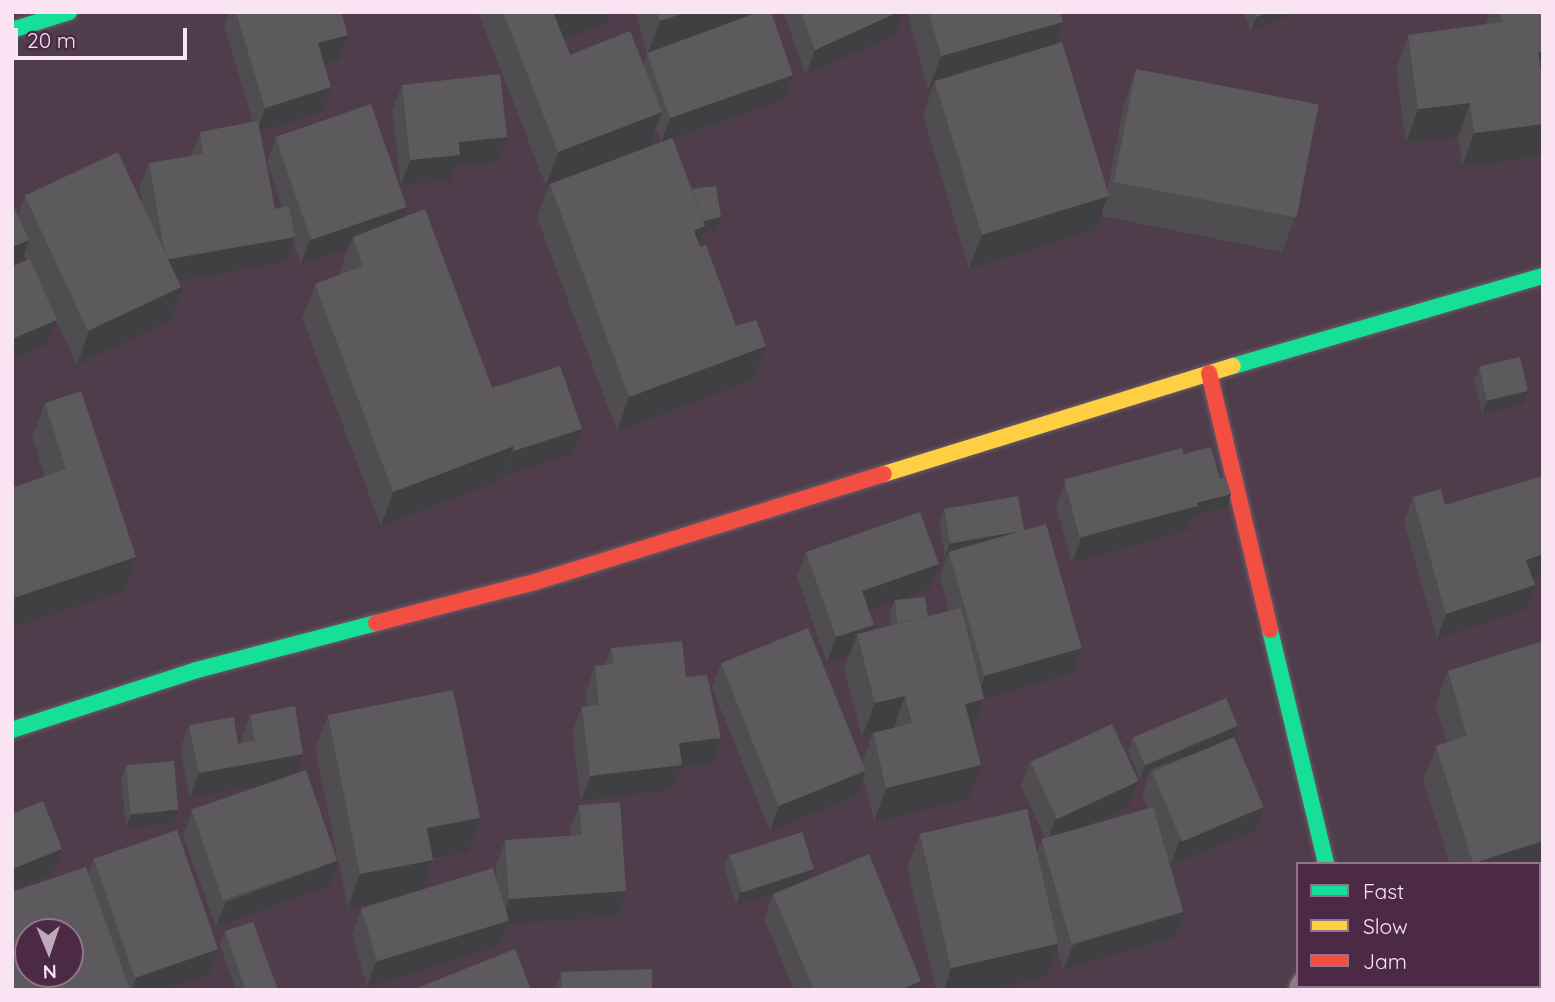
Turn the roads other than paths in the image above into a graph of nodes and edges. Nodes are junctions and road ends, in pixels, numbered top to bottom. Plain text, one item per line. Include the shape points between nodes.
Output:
1 (69, 12) edge
2 (12, 30) edge
3 (1543, 276) edge
4 (1209, 373) junction
5 (12, 730) edge
6 (1326, 862) edge

1 - 2 street
3 - 4 street
4 - 5 street via 535,582 197,670
4 - 6 street

